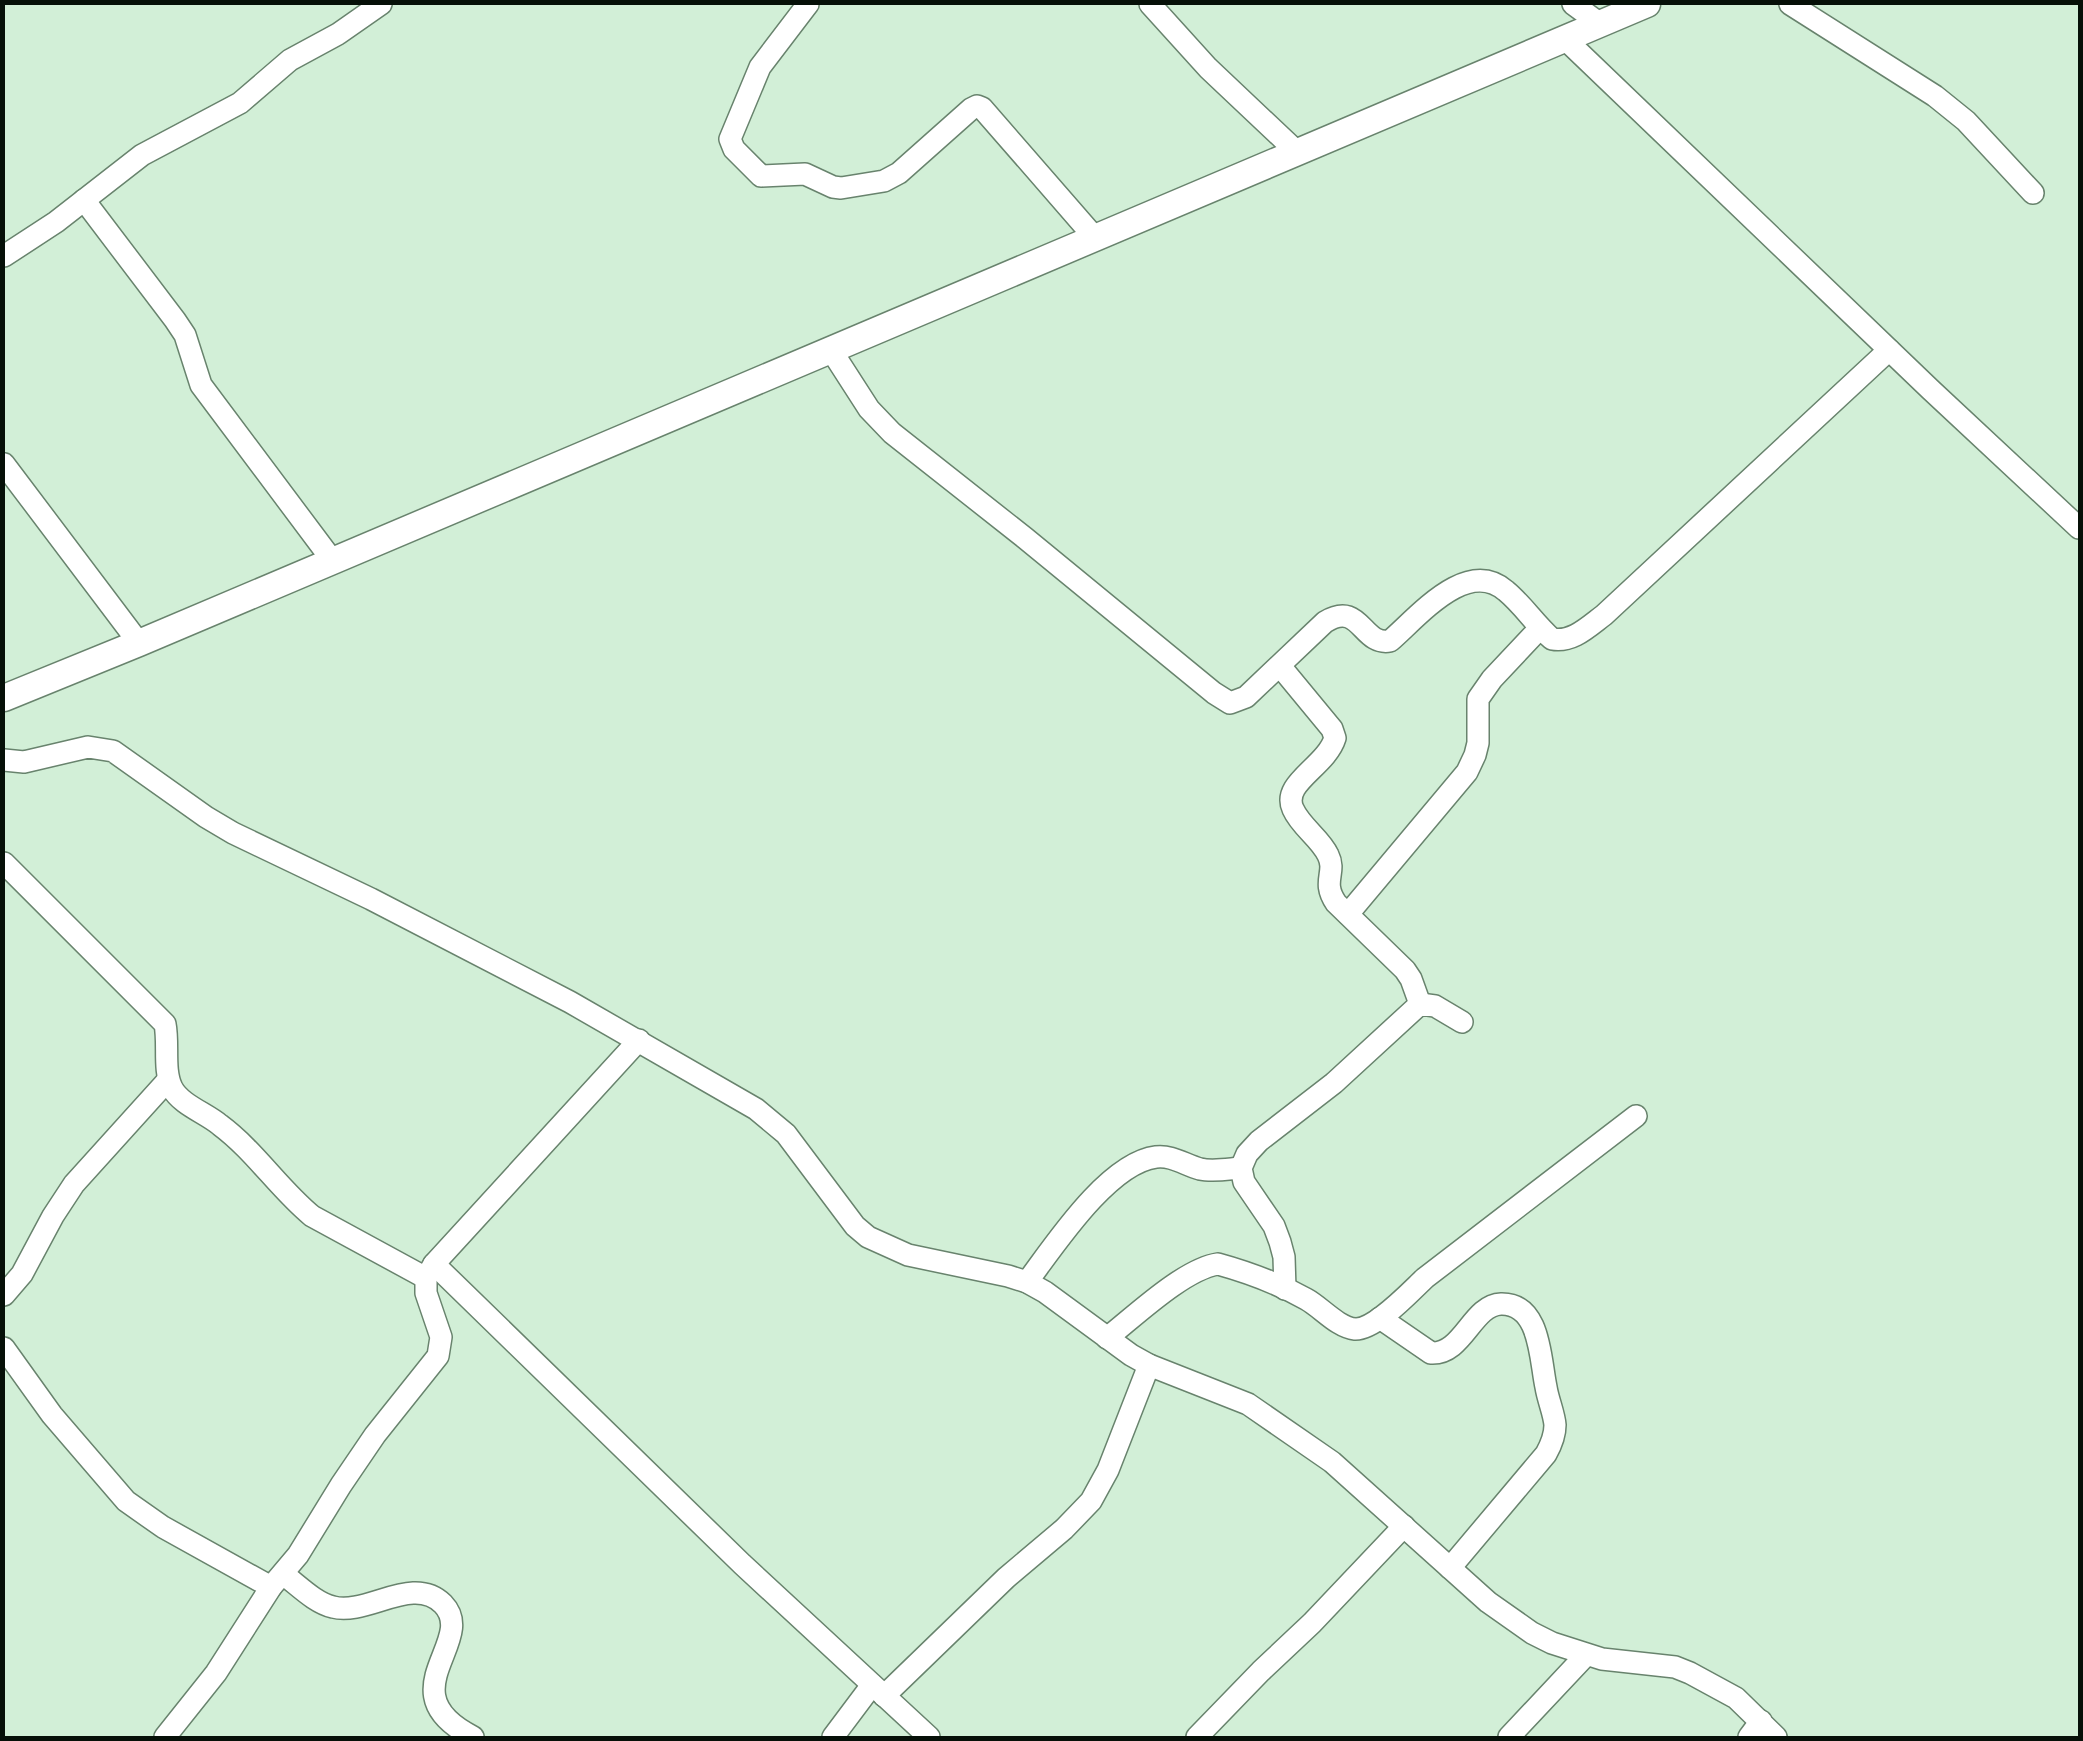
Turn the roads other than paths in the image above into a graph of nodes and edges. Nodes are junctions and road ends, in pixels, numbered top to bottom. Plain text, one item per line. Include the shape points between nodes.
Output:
1 (381, 4) edge
2 (808, 4) edge
3 (1573, 4) edge
4 (1647, 4) edge
5 (1790, 4) edge
6 (1153, 5) edge
7 (1599, 23) junction
8 (1564, 38) junction
9 (1298, 153) junction
10 (2033, 193) dead end
11 (84, 200) junction
12 (1096, 239) junction
13 (4, 256) edge
14 (831, 350) junction
15 (1889, 350) junction
16 (4, 464) edge
17 (2079, 528) edge
18 (332, 560) junction
19 (1540, 628) junction
20 (139, 643) junction
21 (1280, 666) junction
22 (4, 698) edge
23 (4, 760) edge
24 (4, 863) edge
25 (1348, 914) junction
26 (1420, 1004) junction
27 (1462, 1022) dead end
28 (639, 1040) junction
29 (168, 1080) junction
30 (1636, 1116) dead end
31 (1242, 1168) junction
32 (430, 1271) junction
33 (1027, 1282) junction
34 (1285, 1289) junction
35 (4, 1295) edge
36 (1380, 1318) junction
37 (1107, 1338) junction
38 (4, 1348) edge
39 (1149, 1365) junction
40 (1404, 1526) junction
41 (1450, 1568) junction
42 (277, 1581) junction
43 (1586, 1655) junction
44 (878, 1691) junction
45 (1755, 1729) edge
46 (165, 1737) edge
47 (473, 1737) edge
48 (833, 1737) edge
49 (929, 1737) edge
50 (1198, 1737) edge
51 (1509, 1737) edge
52 (1776, 1737) edge

1 - 11 street via 338,34 290,60 240,103 142,155
2 - 12 street via 760,67 730,139 734,149 761,176 805,174 841,188 884,180 899,173 977,106
3 - 7 street
4 - 7 main road
5 - 10 street via 1935,96 1966,121
6 - 9 street via 1208,68
7 - 8 main road
8 - 9 main road
8 - 15 street
9 - 12 main road
11 - 13 street
11 - 18 street via 185,335 201,385
12 - 14 main road
14 - 18 main road
14 - 21 street via 869,409 892,433 1224,701 1230,703 1246,697
15 - 17 street
15 - 19 street via 1604,615 1575,636 1561,640 1552,638
16 - 20 street
18 - 20 main road
19 - 21 street via 1506,591 1493,582 1473,580 1431,603 1390,641 1383,642 1374,637 1352,618 1335,616
19 - 25 street via 1492,678 1478,699 1478,742 1467,772
20 - 22 main road
21 - 25 street via 1332,729 1335,738 1327,756 1295,785 1290,801 1303,825 1328,854 1331,863 1330,894
23 - 28 street via 24,762 88,747 113,751 233,833 371,899
24 - 29 street via 165,1024
25 - 26 street via 1405,970
26 - 27 street via 1435,1006
26 - 31 street via 1334,1083 1259,1141 1247,1154
28 - 32 street
28 - 33 street via 773,1122 786,1134 844,1212 868,1237 908,1255
29 - 32 street via 183,1100 237,1139 312,1216
29 - 35 street via 74,1184 22,1274
30 - 36 street via 1432,1272
31 - 33 street via 1200,1169 1168,1157 1142,1161 1109,1183 1070,1223
31 - 34 street via 1244,1182 1274,1226 1280,1242
32 - 42 street via 426,1293 441,1338 438,1356 365,1450 298,1555
32 - 44 street
33 - 37 street
34 - 36 street via 1355,1329
34 - 37 street via 1218,1264 1206,1266 1174,1286
36 - 41 street via 1431,1352 1439,1353 1450,1349 1489,1309 1498,1304 1510,1305 1522,1311 1538,1339 1555,1424 1553,1442
37 - 39 street
38 - 42 street via 52,1415 126,1501 162,1527
39 - 40 street via 1248,1404 1275,1421 1332,1462
39 - 44 street via 1108,1470 1091,1501 1064,1529
40 - 41 street
40 - 50 street
41 - 43 street via 1488,1602 1532,1633
42 - 46 street via 216,1673
42 - 47 street via 332,1607 349,1608 419,1594 442,1604 450,1615 452,1629 435,1678 436,1705 443,1715
43 - 45 street via 1675,1667 1736,1698
43 - 51 street
44 - 48 street
44 - 49 street
45 - 52 street

